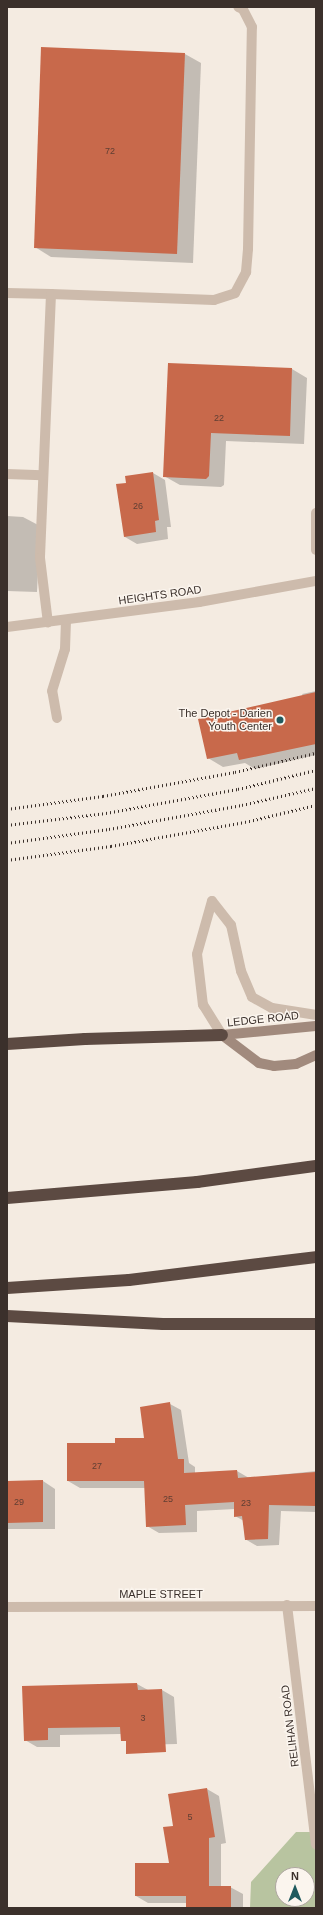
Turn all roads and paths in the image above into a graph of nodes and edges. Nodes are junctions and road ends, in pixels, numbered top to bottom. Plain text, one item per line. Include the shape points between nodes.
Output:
1 (238, 7) edge
2 (7, 293) edge
3 (51, 294) junction
4 (7, 474) edge
5 (42, 475) junction
6 (316, 513) edge
7 (316, 550) edge
8 (316, 581) edge
9 (66, 620) junction
10 (48, 623) junction
11 (7, 627) edge
12 (57, 718) dead end
13 (316, 1015) edge
14 (316, 1026) edge
15 (222, 1035) junction
16 (7, 1044) edge
17 (316, 1055) edge
18 (316, 1166) edge
19 (7, 1198) edge
20 (316, 1257) edge
21 (7, 1288) edge
22 (7, 1316) edge
23 (316, 1324) edge
24 (287, 1605) junction
25 (316, 1606) edge
26 (7, 1607) edge
27 (316, 1844) edge

1 - 3 street via 243,9 252,26 248,249 246,272 235,292 214,300
2 - 3 street
3 - 5 street
4 - 5 street
5 - 10 street via 40,558
6 - 7 street
8 - 9 street, HEIGHTS ROAD via 199,602
9 - 10 street, HEIGHTS ROAD
9 - 12 street via 64,649 52,691
10 - 11 street, HEIGHTS ROAD
13 - 15 street via 272,1008 252,997 241,971 232,925 212,901 197,954 203,1005
14 - 15 main road, LEDGE ROAD
15 - 16 highway
15 - 17 main road, LEDGE ROAD via 259,1063 274,1066 296,1064
18 - 19 highway via 197,1182
20 - 21 highway via 130,1280
22 - 23 highway via 156,1324
24 - 25 street, MAPLE STREET
24 - 26 street, MAPLE STREET
24 - 27 street, RELIHAN ROAD

